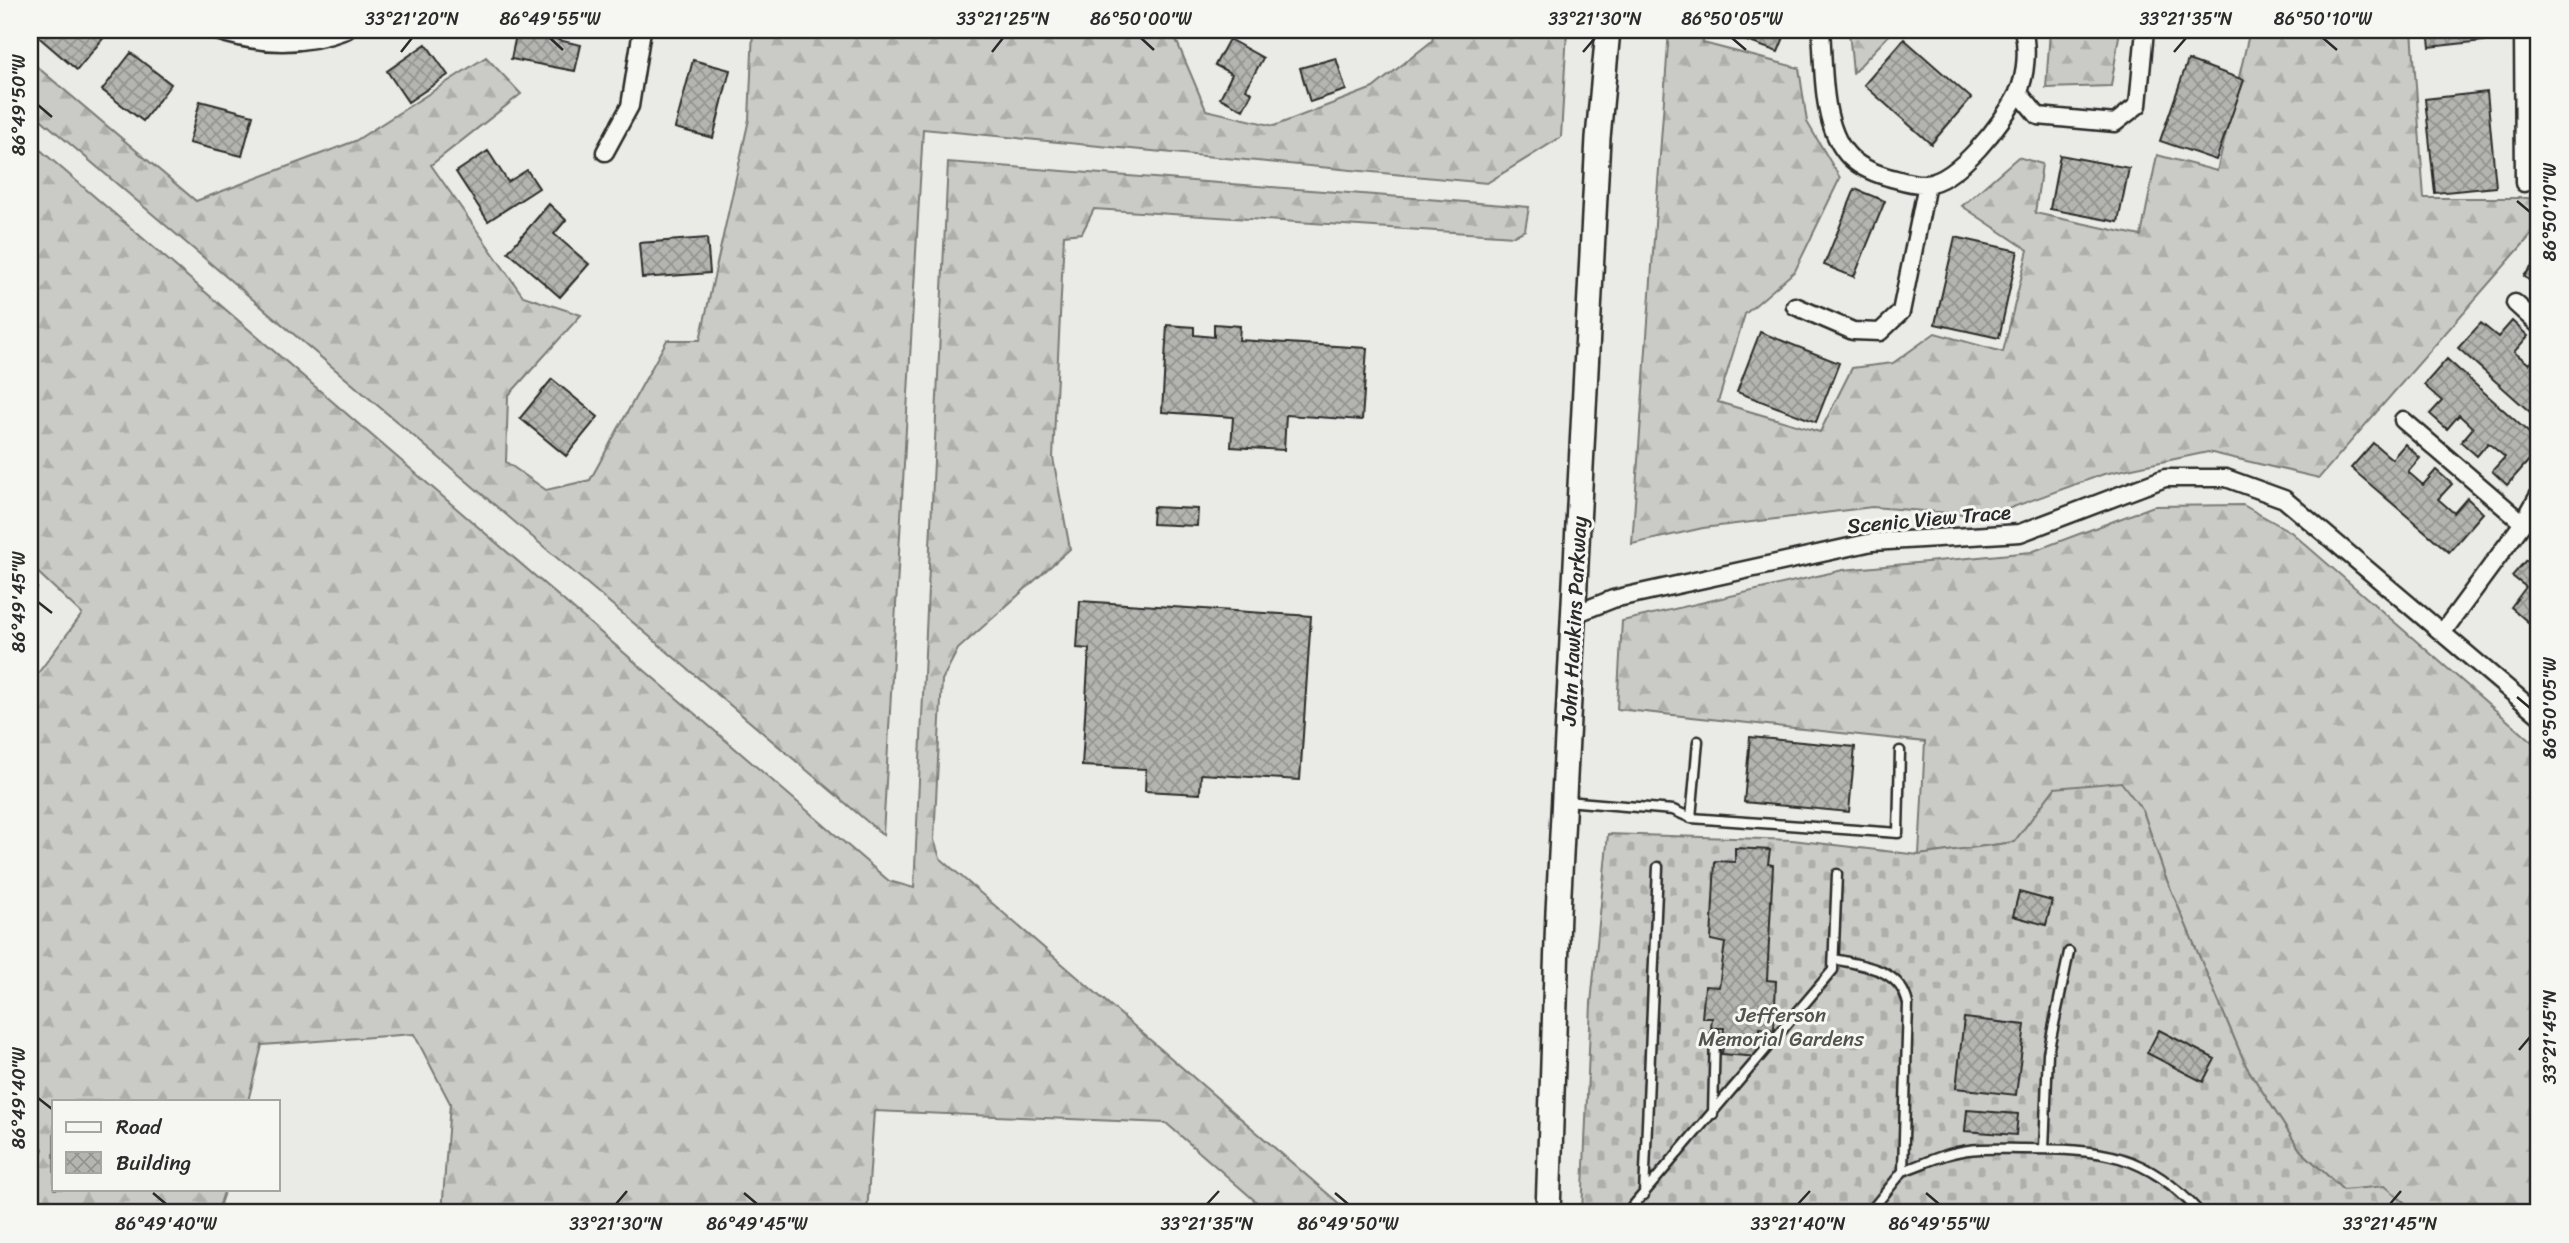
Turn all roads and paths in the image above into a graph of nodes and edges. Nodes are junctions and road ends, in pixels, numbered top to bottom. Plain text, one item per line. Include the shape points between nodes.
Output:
1 (214, 30) edge
2 (346, 30) edge
3 (642, 30) edge
4 (1608, 30) edge
5 (1821, 30) edge
6 (2023, 30) edge
7 (2146, 30) edge
8 (2523, 30) edge
9 (2018, 92) junction
10 (605, 152) dead end
11 (2524, 183) dead end
12 (1927, 184) junction
13 (2515, 303) dead end
14 (1795, 306) dead end
15 (2539, 325) edge
16 (2403, 420) dead end
17 (2539, 495) edge
18 (2523, 523) junction
19 (1575, 614) junction
20 (2442, 633) junction
21 (2539, 715) edge
22 (1698, 741) dead end
23 (1900, 751) dead end
24 (1566, 801) junction
25 (1691, 818) junction
26 (1658, 867) dead end
27 (1837, 874) dead end
28 (2069, 952) dead end
29 (1834, 959) junction
30 (1715, 1034) dead end
31 (1713, 1114) junction
32 (2044, 1149) junction
33 (1903, 1171) junction
34 (1644, 1195) junction
35 (1548, 1213) edge
36 (1627, 1213) edge
37 (1869, 1213) edge
38 (2200, 1213) edge

1 - 2 street via 281,43
3 - 10 street via 629,106
4 - 19 main road, John Hawkins Parkway via 1598,138
5 - 12 street via 1832,123 1847,154 1872,172
6 - 9 street via 2024,68
7 - 9 street via 2138,105 2115,124 2038,116
8 - 11 street
9 - 12 street via 1958,170
12 - 14 street via 1901,312 1880,332 1853,331
13 - 15 street
16 - 18 street
17 - 18 street
18 - 20 street
19 - 20 street, Scenic View Trace via 1613,599 1872,542 2020,533 2165,478 2226,478 2284,499
19 - 24 main road, John Hawkins Parkway
20 - 21 street, Scenic View Trace
22 - 25 lane
23 - 25 lane via 1898,832
24 - 25 lane via 1672,810
24 - 35 main road, John Hawkins Parkway
26 - 34 lane
27 - 29 lane
28 - 32 lane via 2048,1053
29 - 31 lane via 1833,970
29 - 33 lane via 1886,973 1905,992
30 - 31 lane
31 - 34 lane
32 - 33 lane via 1954,1152
32 - 38 lane via 2112,1154 2151,1169
33 - 37 lane
34 - 36 lane

